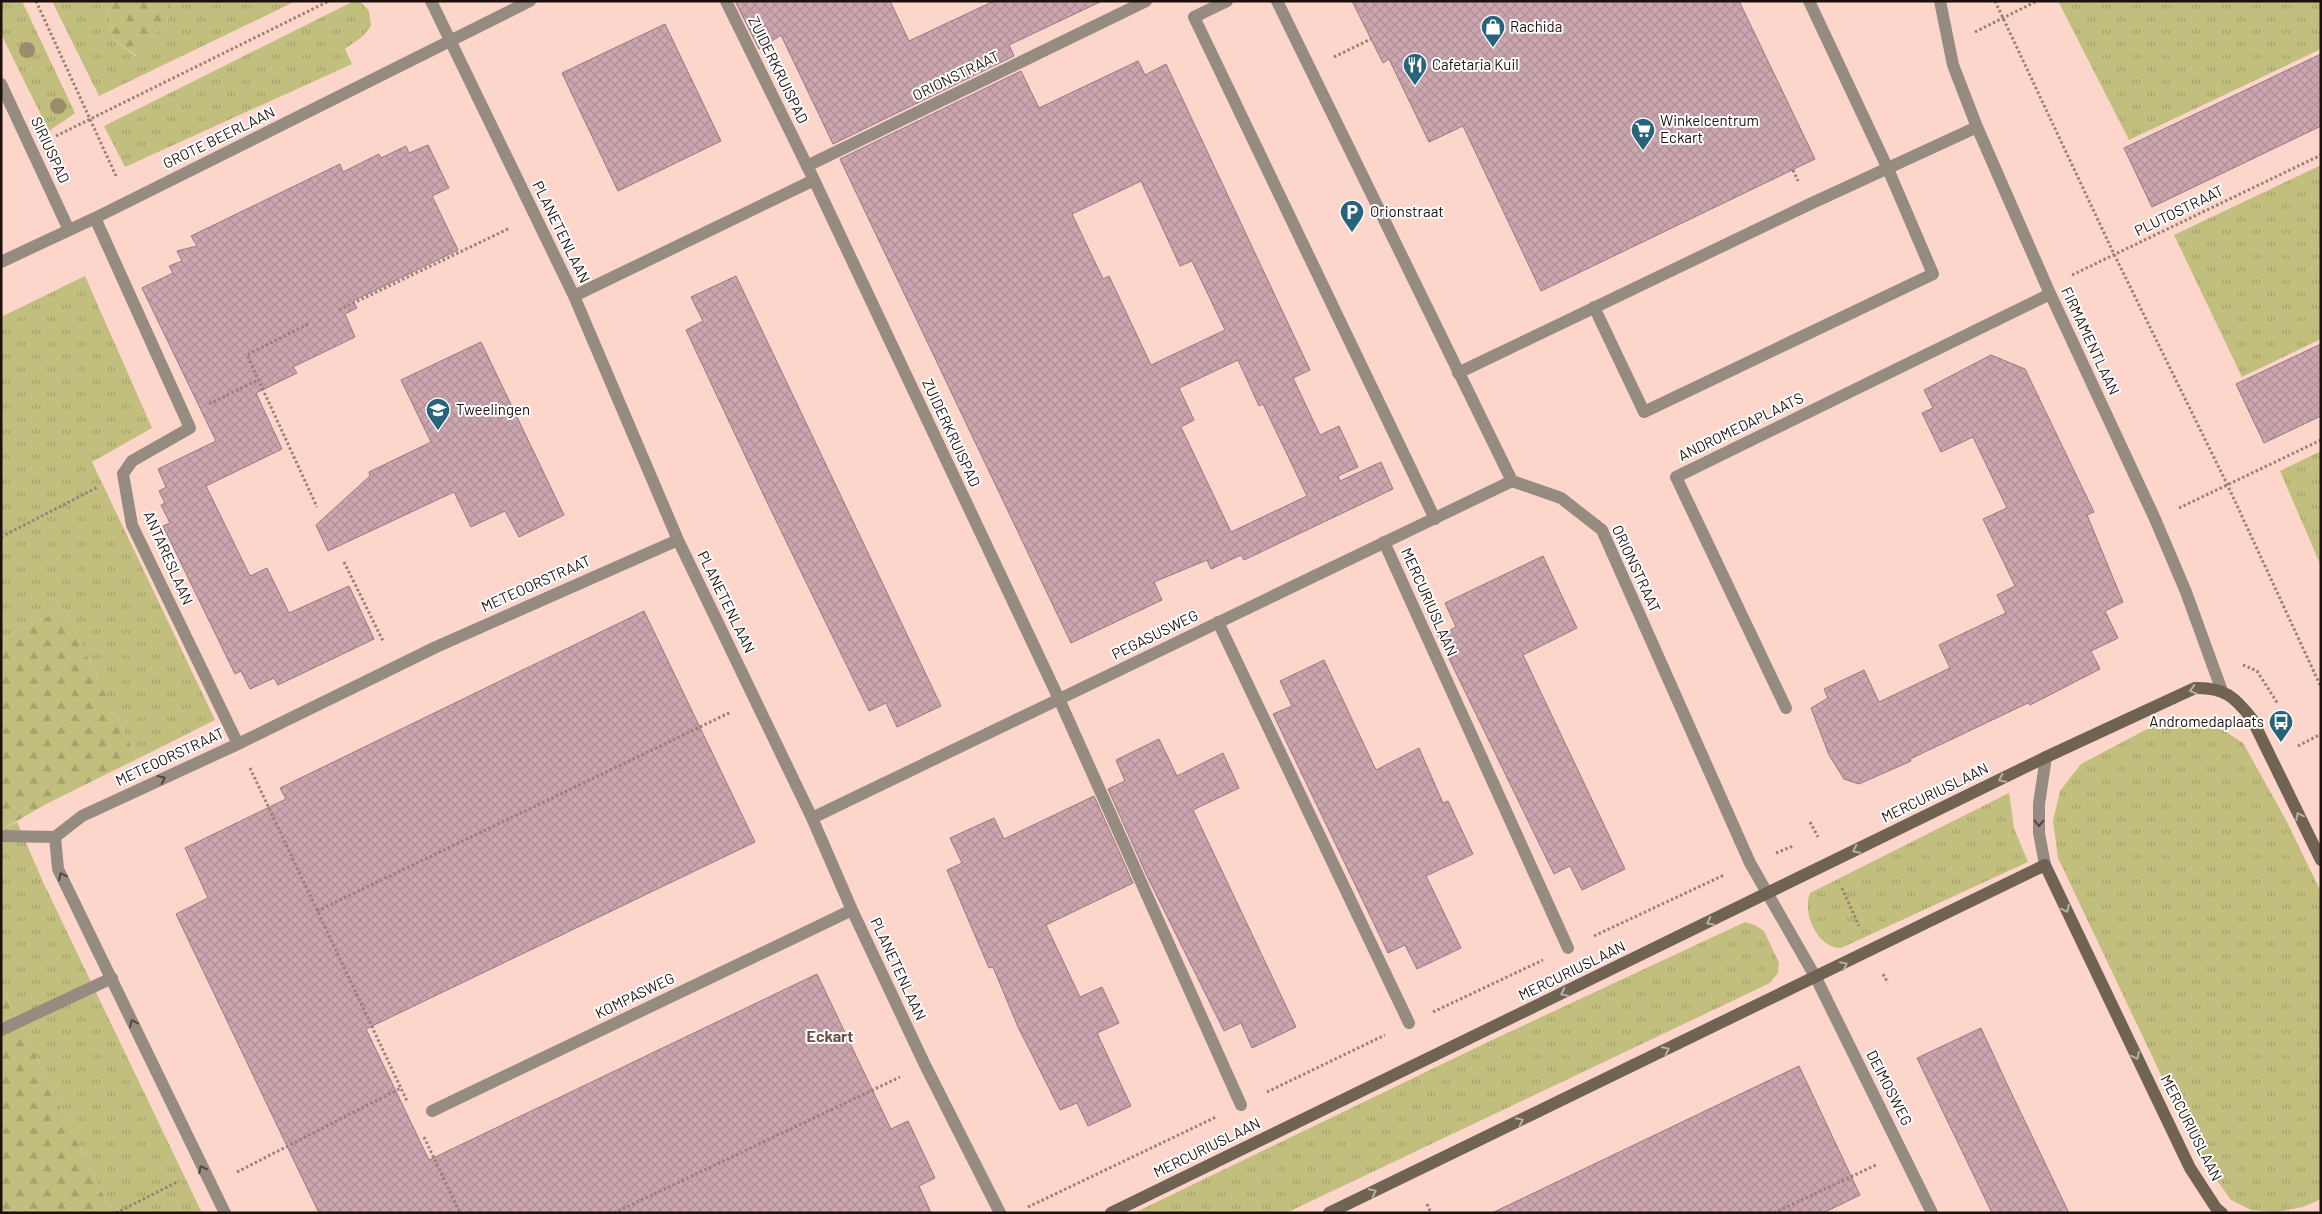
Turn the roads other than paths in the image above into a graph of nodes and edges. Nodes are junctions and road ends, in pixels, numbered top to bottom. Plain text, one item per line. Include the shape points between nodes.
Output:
1 (431, 1) edge
2 (530, 1) edge
3 (726, 1) edge
4 (1146, 1) edge
5 (1227, 1) edge
6 (1277, 1) edge
7 (1809, 1) edge
8 (1940, 1) edge
9 (450, 41) junction
10 (1, 84) edge
11 (1977, 127) junction
12 (807, 166) junction
13 (1888, 169) junction
14 (814, 180) junction
15 (95, 218) junction
16 (69, 230) junction
17 (1, 262) edge
18 (2048, 290) junction
19 (574, 296) junction
20 (1594, 307) junction
21 (1458, 373) junction
22 (1512, 480) junction
23 (1435, 519) junction
24 (678, 540) junction
25 (1384, 542) junction
26 (1218, 622) junction
27 (2222, 691) junction
28 (1059, 699) junction
29 (1786, 708) dead end
30 (238, 744) junction
31 (2046, 757) junction
32 (812, 818) junction
33 (1, 836) edge
34 (55, 837) junction
35 (2321, 860) edge
36 (2045, 865) junction
37 (1766, 894) junction
38 (852, 910) junction
39 (1568, 948) road end
40 (112, 978) junction
41 (1816, 978) junction
42 (1409, 1023) road end
43 (1, 1030) edge
44 (1241, 1105) road end
45 (432, 1111) dead end
46 (225, 1213) edge
47 (1000, 1213) edge
48 (1111, 1213) edge
49 (1329, 1213) edge
50 (1932, 1213) edge
51 (2222, 1213) edge

1 - 9 street, PLANETENLAAN
2 - 9 street
3 - 12 street, ZUIDERKRUISPAD
4 - 12 street, ORIONSTRAAT
5 - 23 street via 1194,17
6 - 21 street
7 - 13 street
8 - 11 street, FIRMAMENTLAAN via 1947,45
9 - 15 street, GROTE BEERLAAN
9 - 19 street, PLANETENLAAN
10 - 16 street, SIRIUSPAD
11 - 13 street
11 - 18 street, FIRMAMENTLAAN
12 - 14 street, ZUIDERKRUISPAD
13 - 20 street
13 - 20 street via 1933,274 1644,412
14 - 19 street
14 - 28 street, ZUIDERKRUISPAD
15 - 16 street, GROTE BEERLAAN
15 - 30 street, ANTARESLAAN via 190,428 132,461 123,474 132,525
16 - 17 street, GROTE BEERLAAN
18 - 27 street, FIRMAMENTLAAN via 2155,520 2186,592
18 - 29 street, ANDROMEDAPLAATS via 1676,477
19 - 24 street, PLANETENLAAN
20 - 21 street
21 - 22 street
22 - 23 street, PEGASUSWEG
22 - 37 street, ORIONSTRAAT via 1561,498 1602,530
23 - 25 street, PEGASUSWEG
24 - 30 street, METEOORSTRAAT via 396,666
24 - 32 street, PLANETENLAAN
25 - 26 street, PEGASUSWEG
25 - 39 street, MERCURIUSLAAN
26 - 28 street, PEGASUSWEG
26 - 42 street
27 -> 31 street, MERCURIUSLAAN via 2210,687 2195,688
35 -> 27 street, MERCURIUSLAAN via 2252,719 2238,700
28 - 32 street, PEGASUSWEG
28 - 44 street, MERCURIUSLAAN
34 -> 30 street, METEOORSTRAAT via 82,816
31 -> 36 street, MERCURIUSLAAN via 2039,804
31 -> 37 street, MERCURIUSLAAN
32 - 38 street, PLANETENLAAN
33 - 34 street
40 -> 34 street via 58,869
41 -> 36 street
36 -> 51 street, MERCURIUSLAAN via 2190,1168
37 - 41 street, ORIONSTRAAT
37 -> 48 street, MERCURIUSLAAN
38 - 45 street, KOMPASWEG
38 - 47 street, PLANETENLAAN
40 - 43 street
46 -> 40 street
49 -> 41 street
41 - 50 street, DEIMOSWEG

